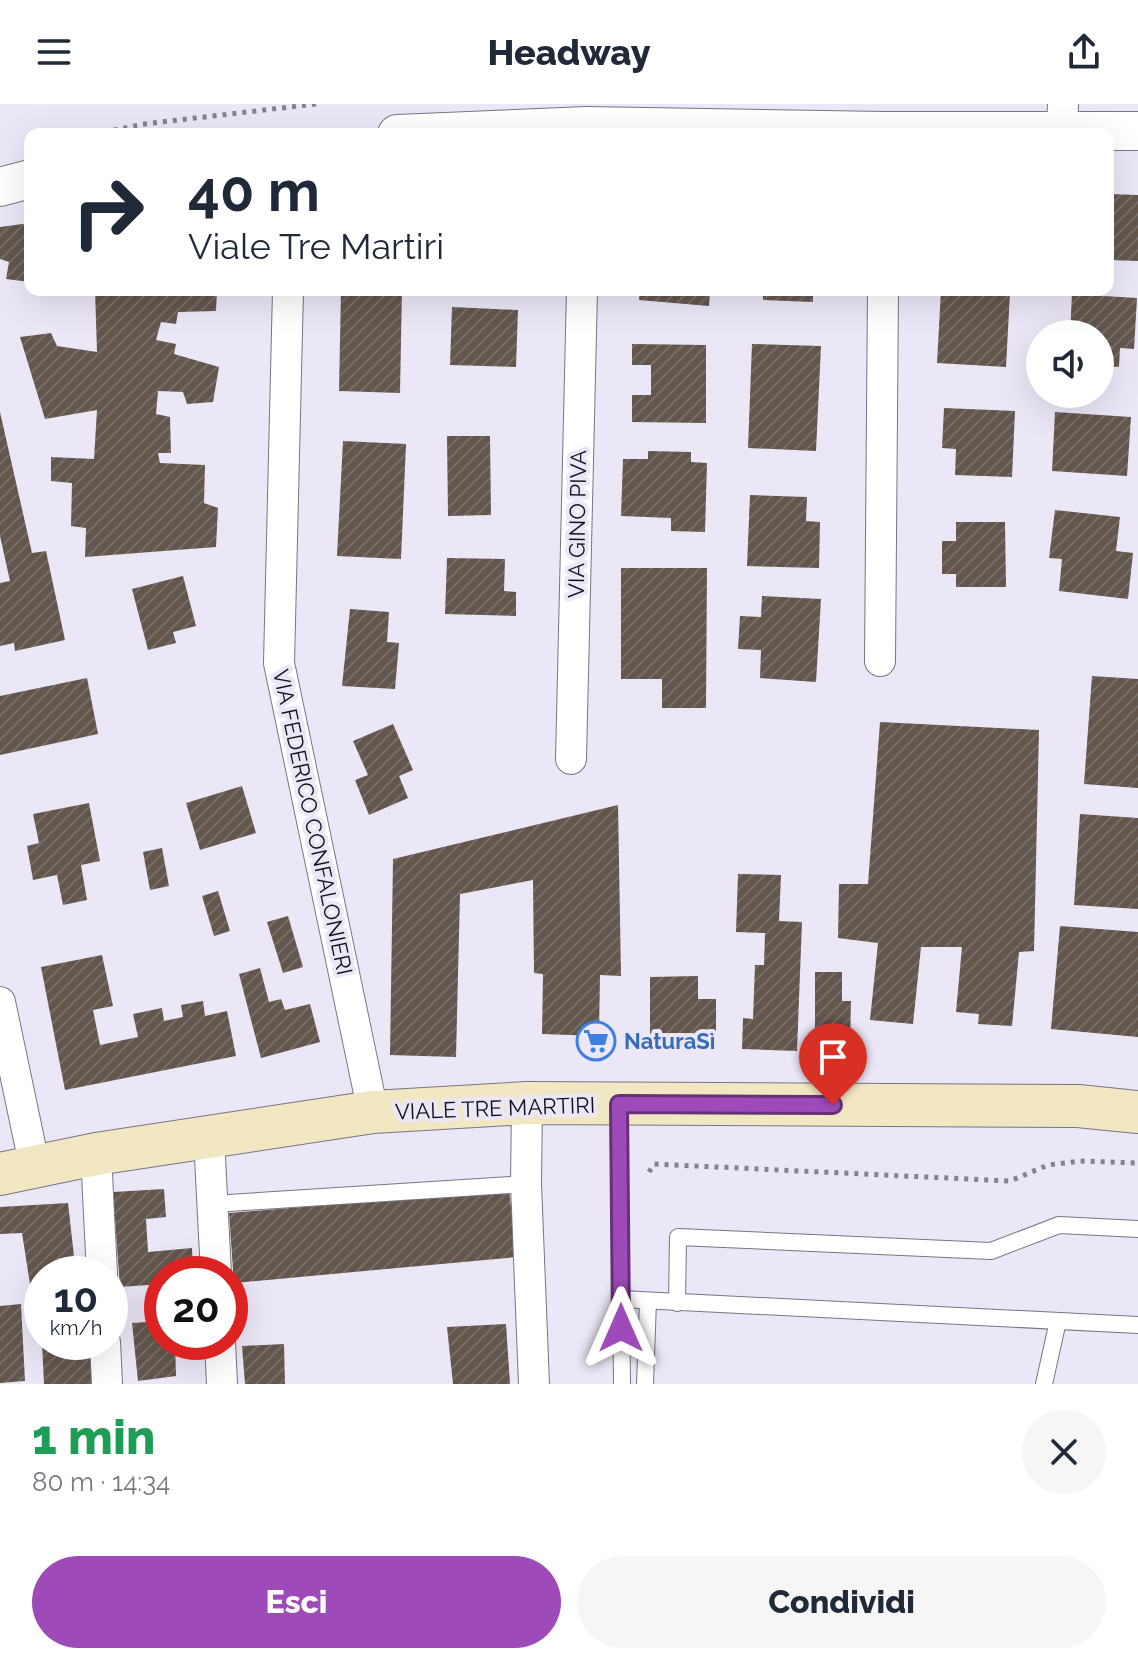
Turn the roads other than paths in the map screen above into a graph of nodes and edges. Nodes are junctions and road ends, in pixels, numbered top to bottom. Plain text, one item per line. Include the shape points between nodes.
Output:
1 (1062, 117) edge
2 (931, 128) edge
3 (1138, 131) edge
4 (24, 181) edge
5 (0, 187) edge
6 (288, 296) edge
7 (582, 296) edge
8 (883, 296) edge
9 (880, 661) dead end
10 (571, 759) dead end
11 (0, 1002) edge
12 (527, 1103) junction
13 (619, 1104) junction
14 (373, 1112) junction
15 (1138, 1112) edge
16 (209, 1138) junction
17 (96, 1154) junction
18 (18, 1171) edge
19 (526, 1184) junction
20 (213, 1204) junction
21 (1138, 1229) edge
22 (101, 1256) edge
23 (215, 1256) edge
24 (621, 1299) junction
25 (648, 1301) junction
26 (677, 1303) junction
27 (1058, 1321) junction
28 (1138, 1325) edge
29 (106, 1360) edge
30 (221, 1360) edge
31 (107, 1384) edge
32 (222, 1384) edge
33 (534, 1384) edge
34 (622, 1384) edge
35 (645, 1384) edge
36 (1044, 1384) edge

1 - 2 street
1 - 3 street
4 - 5 street
6 - 14 street, VIA FEDERICO CONFALONIERI via 279,663
7 - 10 street, VIA GINO PIVA
8 - 9 street
11 - 18 street
12 - 13 main road, VIALE TRE MARTIRI
12 - 14 main road, VIALE TRE MARTIRI
12 - 19 street
13 - 15 main road, VIALE TRE MARTIRI via 1078,1106
13 - 24 lane
14 - 16 main road, VIALE TRE MARTIRI
16 - 17 main road, VIALE TRE MARTIRI
16 - 20 street
17 - 18 main road, VIALE TRE MARTIRI
17 - 22 street
19 - 20 lane
19 - 33 street
20 - 23 street
21 - 26 lane via 1059,1225 991,1251 678,1237
24 - 25 lane
24 - 34 lane
25 - 26 lane
25 - 35 lane
26 - 27 lane
27 - 28 lane
27 - 36 lane
29 - 31 street
30 - 32 street

